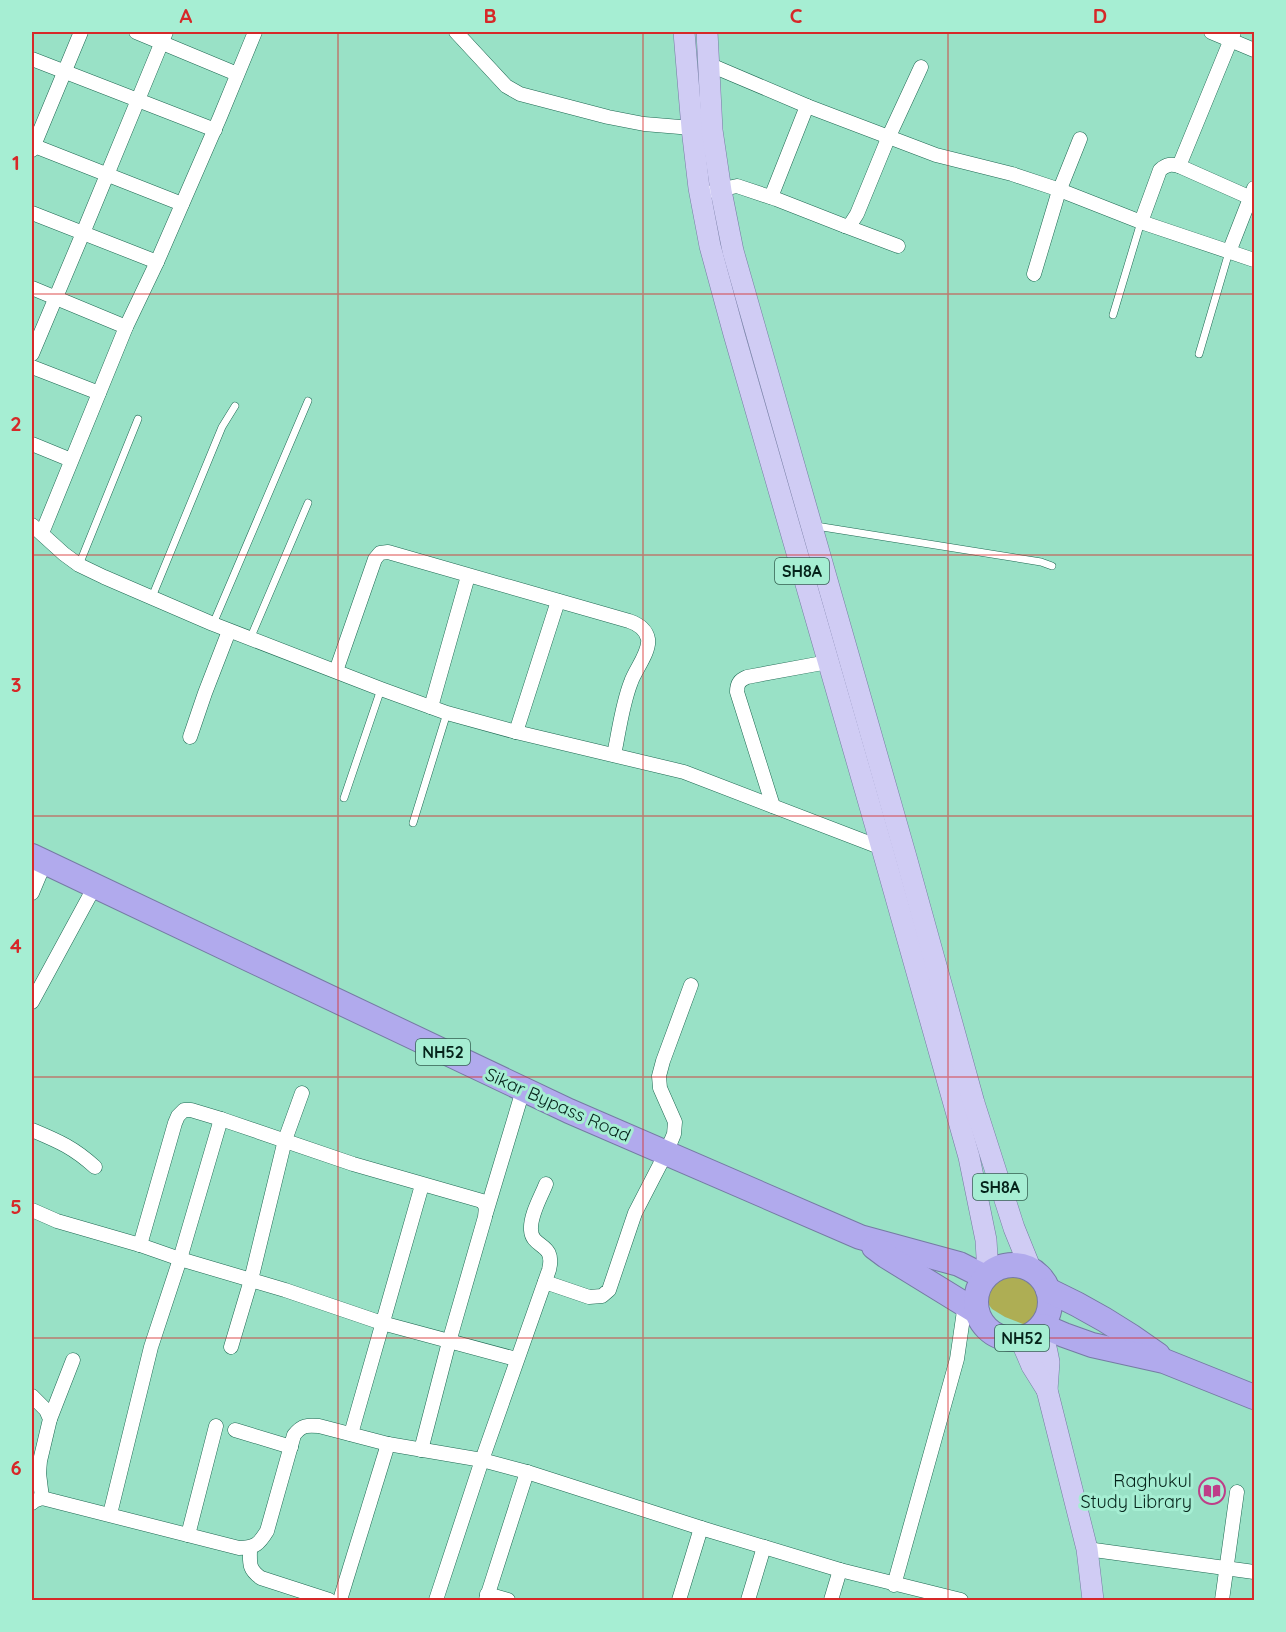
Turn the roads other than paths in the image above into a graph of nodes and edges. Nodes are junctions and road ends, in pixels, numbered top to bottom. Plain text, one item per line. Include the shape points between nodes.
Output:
1 (81, 32) edge
2 (136, 32) edge
3 (255, 32) edge
4 (456, 32) edge
5 (684, 32) edge
6 (707, 32) edge
7 (1211, 32) edge
8 (1232, 36) edge
9 (164, 37) edge
10 (1254, 50) edge
11 (32, 59) edge
12 (708, 64) junction
13 (921, 67) dead end
14 (64, 72) junction
15 (237, 74) junction
16 (138, 100) junction
17 (807, 106) junction
18 (692, 128) junction
19 (214, 130) junction
20 (889, 136) junction
21 (1080, 139) dead end
22 (32, 147) edge
23 (1179, 166) junction
24 (107, 175) junction
25 (1059, 190) junction
26 (721, 191) junction
27 (700, 193) junction
28 (1253, 193) edge
29 (771, 197) junction
30 (182, 204) junction
31 (32, 213) edge
32 (1141, 222) junction
33 (845, 226) junction
34 (83, 233) junction
35 (898, 246) dead end
36 (1229, 252) junction
37 (1254, 260) edge
38 (157, 262) junction
39 (1034, 274) dead end
40 (32, 288) edge
41 (56, 298) junction
42 (1113, 315) dead end
43 (126, 327) junction
44 (32, 354) edge
45 (1199, 354) dead end
46 (32, 367) edge
47 (99, 393) junction
48 (308, 401) dead end
49 (235, 406) dead end
50 (138, 419) dead end
51 (32, 444) edge
52 (71, 460) junction
53 (308, 503) dead end
54 (811, 525) junction
55 (37, 529) edge
56 (79, 564) junction
57 (1052, 566) dead end
58 (468, 576) junction
59 (152, 597) junction
60 (558, 601) junction
61 (213, 624) junction
62 (229, 631) junction
63 (250, 639) junction
64 (828, 662) junction
65 (336, 671) junction
66 (381, 689) junction
67 (431, 707) junction
68 (447, 713) junction
69 (516, 732) junction
70 (190, 737) dead end
71 (614, 755) junction
72 (344, 798) dead end
73 (773, 806) junction
74 (413, 823) dead end
75 (882, 848) junction
76 (38, 859) edge
77 (95, 886) junction
78 (32, 893) edge
79 (691, 985) dead end
80 (32, 1002) edge
81 (523, 1090) junction
82 (302, 1093) dead end
83 (221, 1119) junction
84 (32, 1130) edge
85 (285, 1140) junction
86 (666, 1153) junction
87 (95, 1167) dead end
88 (546, 1184) dead end
89 (422, 1185) junction
90 (32, 1210) edge
91 (485, 1215) junction
92 (860, 1237) junction
93 (140, 1245) junction
94 (180, 1259) junction
95 (1031, 1270) junction
96 (987, 1275) junction
97 (251, 1280) junction
98 (545, 1282) junction
99 (1048, 1290) junction
100 (971, 1308) junction
101 (382, 1323) junction
102 (1033, 1331) junction
103 (449, 1342) junction
104 (231, 1347) dead end
105 (516, 1359) junction
106 (73, 1360) dead end
107 (1164, 1360) junction
108 (32, 1396) edge
109 (1254, 1397) edge
110 (50, 1419) junction
111 (216, 1426) dead end
112 (235, 1430) dead end
113 (351, 1434) junction
114 (388, 1444) junction
115 (291, 1447) junction
116 (420, 1450) junction
117 (482, 1460) junction
118 (527, 1472) junction
119 (1237, 1492) dead end
120 (37, 1501) edge
121 (110, 1514) junction
122 (701, 1528) junction
123 (188, 1534) junction
124 (764, 1547) junction
125 (250, 1548) junction
126 (1087, 1549) junction
127 (1227, 1568) junction
128 (840, 1570) junction
129 (1254, 1572) edge
130 (894, 1585) junction
131 (487, 1597) edge
132 (329, 1600) edge
133 (339, 1600) edge
134 (436, 1600) edge
135 (508, 1600) edge
136 (679, 1600) edge
137 (748, 1600) edge
138 (831, 1600) edge
139 (961, 1600) edge
140 (1093, 1600) edge
141 (1222, 1600) edge

1 - 14 street
2 - 9 street
3 - 15 street
4 - 18 street via 506,86 520,94 608,117
5 - 18 main road, SH8A
6 - 12 main road, SH8A
7 - 8 street
8 - 10 street
8 - 23 street
9 - 15 street
9 - 16 street
11 - 14 street
12 - 17 street
12 - 26 main road, SH8A
13 - 20 street
14 - 16 street
14 - 22 street
15 - 19 street
16 - 19 street
16 - 24 street
17 - 20 street
17 - 29 street
18 - 27 main road, SH8A
19 - 30 street
20 - 25 street via 936,155
20 - 33 street via 857,214
21 - 25 street
22 - 24 street
23 - 28 street
23 - 32 street via 1171,164 1160,170
24 - 30 street
24 - 34 street
25 - 32 street
25 - 39 street
26 - 27 street
26 - 29 street via 737,186
26 - 54 main road, SH8A via 733,251
27 - 64 main road, SH8A via 731,323
28 - 36 street
29 - 33 street
30 - 38 street
31 - 34 street
32 - 36 street
32 - 42 lane
33 - 35 street
34 - 38 street
34 - 41 street
36 - 37 street
36 - 45 lane
38 - 43 street
40 - 41 street
41 - 43 street
41 - 44 street
43 - 47 street
46 - 47 street
47 - 52 street
48 - 61 lane
49 - 59 lane via 222,427
50 - 56 lane
51 - 52 street
52 - 55 street
53 - 63 lane
54 - 57 lane
54 - 95 main road, SH8A via 974,1103
55 - 56 street
56 - 59 street
58 - 60 street
58 - 65 street via 380,553
58 - 67 street
59 - 61 street
60 - 69 street
60 - 71 street via 637,624 648,639 648,648 631,681
61 - 62 street
62 - 63 street
62 - 70 street
63 - 65 street
64 - 73 street via 747,676 737,685
64 - 75 main road, SH8A
65 - 66 street
66 - 67 street
66 - 72 lane
67 - 68 street
68 - 69 street
68 - 74 lane
69 - 71 street
71 - 73 street via 684,772
73 - 75 street
75 - 96 main road, SH8A via 969,1157 986,1240
76 - 77 highway, Sikar Bypass Road / NH52
76 - 78 street
77 - 80 street
77 - 81 highway, Sikar Bypass Road / NH52
79 - 86 street via 659,1076 675,1122
81 - 86 highway, Sikar Bypass Road / NH52
81 - 91 street
82 - 85 street
83 - 85 street
83 - 93 street via 191,1110 178,1116
83 - 94 street
84 - 87 street via 58,1140
85 - 89 street
85 - 97 street
86 - 92 highway, Sikar Bypass Road / NH52
86 - 98 street via 635,1214 609,1290 602,1296 589,1297
88 - 98 street via 531,1229 533,1238 549,1252 551,1260
89 - 91 street via 482,1201
89 - 101 street
90 - 93 street
91 - 103 street
92 - 96 highway, Sikar Bypass Road / NH52
92 - 100 highway, Sikar Bypass Road / NH52
93 - 94 street
94 - 97 street
94 - 121 street via 152,1347
95 - 96 highway via 1004,1266
95 - 99 highway, Sikar Bypass Road / NH52
96 - 100 highway, NH52
97 - 101 street
97 - 104 street
98 - 105 street
99 - 102 highway, NH52 via 1050,1308
99 - 107 highway, Sikar Bypass Road / NH52 via 1077,1303
100 - 102 highway, Sikar Bypass Road / NH52 via 998,1336 1009,1339
100 - 130 street
101 - 103 street
101 - 113 street
102 - 107 highway, Sikar Bypass Road / NH52
102 - 126 main road via 1044,1339 1049,1362 1047,1390
103 - 105 street
103 - 116 street
105 - 117 street
106 - 110 street
107 - 109 highway, Sikar Bypass Road / NH52
108 - 110 street
110 - 120 street
111 - 123 street
112 - 115 street
113 - 114 street
113 - 115 street via 309,1425 299,1428
114 - 116 street
114 - 133 street
115 - 125 street via 267,1531
116 - 117 street
117 - 118 street
117 - 134 street
118 - 122 street
118 - 131 street
119 - 127 street
120 - 121 street
121 - 123 street
122 - 124 street
122 - 136 street
123 - 125 street
124 - 128 street
124 - 137 street
125 - 132 street via 249,1565 261,1578
126 - 127 street
126 - 140 main road
127 - 129 street
127 - 141 street
128 - 130 street
128 - 138 street
130 - 139 street
131 - 135 street

